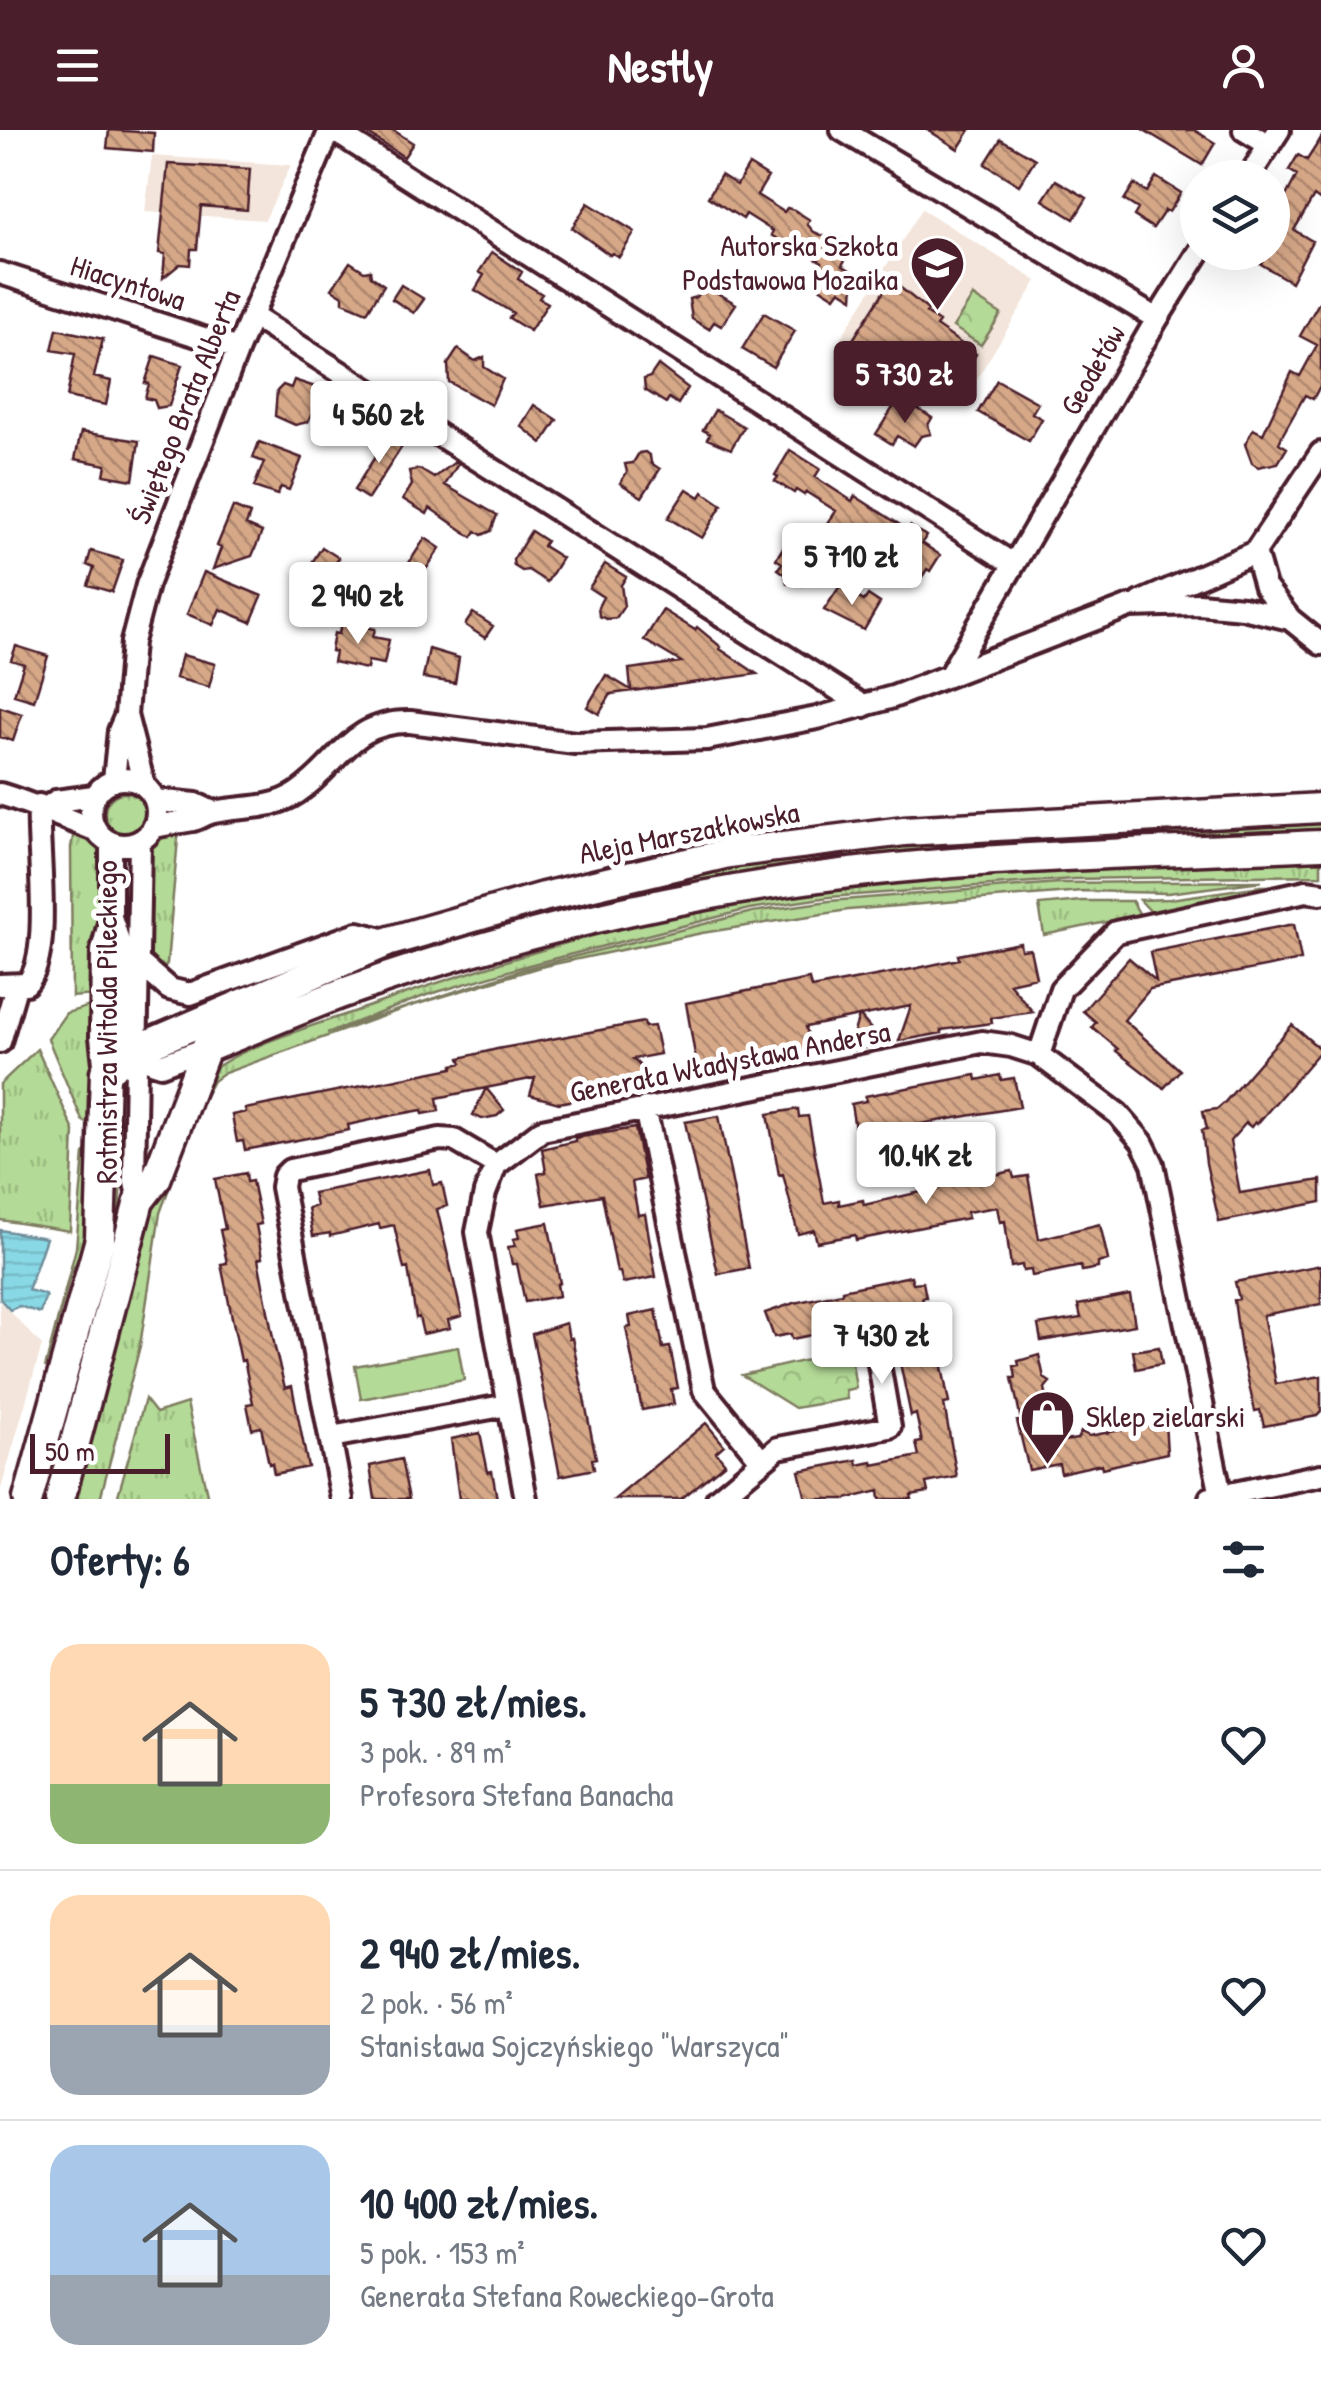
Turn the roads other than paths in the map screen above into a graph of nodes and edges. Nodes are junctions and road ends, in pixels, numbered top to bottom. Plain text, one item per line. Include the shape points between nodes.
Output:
1 (332, 130) edge
2 (842, 130) edge
3 (1244, 130) edge
4 (1274, 138) edge
5 (1260, 160) edge
6 (1188, 270) edge
7 (0, 273) edge
8 (252, 316) junction
9 (1157, 319) junction
10 (238, 349) junction
11 (1320, 456) edge
12 (1255, 552) junction
13 (1013, 564) junction
14 (1130, 606) junction
15 (1290, 619) junction
16 (1321, 644) edge
17 (950, 674) junction
18 (864, 706) junction
19 (126, 715) junction
20 (114, 780) junction
21 (150, 793) junction
22 (0, 794) edge
23 (94, 796) junction
24 (43, 806) junction
25 (1321, 808) edge
26 (213, 812) junction
27 (147, 834) junction
28 (103, 837) junction
29 (1321, 845) edge
30 (1321, 893) edge
31 (111, 915) junction
32 (390, 941) junction
33 (136, 961) junction
34 (8, 986) edge
35 (0, 1042) edge
36 (206, 1048) junction
37 (135, 1050) junction
38 (1039, 1055) junction
39 (104, 1072) junction
40 (645, 1108) junction
41 (496, 1165) junction
42 (139, 1202) junction
43 (876, 1347) dead end
44 (508, 1405) junction
45 (330, 1438) junction
46 (761, 1460) junction
47 (1321, 1475) edge
48 (1214, 1498) edge
49 (28, 1499) edge
50 (60, 1499) edge
51 (342, 1499) edge
52 (526, 1499) edge
53 (717, 1499) edge

1 - 8 street, Świętego Brata Alberta
1 - 13 street
2 - 9 street
3 - 4 street
4 - 5 street
6 - 9 street, Geodetów
7 - 10 street, Hiacyntowa
8 - 10 street, Świętego Brata Alberta
8 - 18 street
9 - 13 street, Geodetów
10 - 19 street, Świętego Brata Alberta via 147,585 132,642
11 - 12 street
12 - 14 street
12 - 15 street via 1265,588
13 - 17 street, Geodetów
14 - 15 street via 1228,606
14 - 17 street
15 - 16 street
17 - 18 street
18 - 26 street via 666,743 575,743 388,723 360,733 292,797
19 - 20 street, Świętego Brata Alberta
19 - 21 street, Świętego Brata Alberta
20 - 21 street via 125,778
20 - 23 street
21 - 26 street
21 - 27 street via 158,813
22 - 24 street
23 - 24 street
23 - 28 street via 90,808
24 - 28 street
24 - 34 street via 37,835 39,964 30,982
25 - 32 main road, Aleja Marszałkowska via 904,831 729,853
26 - 27 street
27 - 28 street via 126,846
27 - 33 street, Rotmistrza Witolda Pileckiego
28 - 31 street, Rotmistrza Witolda Pileckiego
29 - 36 main road via 908,868 666,902 476,950 340,994
30 - 38 street via 1116,932 1060,989
31 - 37 street via 121,950 120,1024
31 - 39 street, Rotmistrza Witolda Pileckiego via 102,951
32 - 33 street via 358,933 190,994 169,990
32 - 37 main road, Aleja Marszałkowska
33 - 37 street, Rotmistrza Witolda Pileckiego
34 - 35 street
36 - 37 street via 161,1065
36 - 42 main road, Rotmistrza Witolda Pileckiego via 156,1179
37 - 39 main road, Aleja Marszałkowska
37 - 42 street, Rotmistrza Witolda Pileckiego
38 - 40 street, Generała Władysława Andersa via 982,1042
38 - 48 street, Generała Władysława Andersa via 1118,1114 1152,1164
39 - 49 main road, Rotmistrza Witolda Pileckiego via 100,1239
40 - 41 street, Generała Władysława Andersa via 542,1130
40 - 46 street via 704,1390
41 - 44 street via 477,1232
41 - 45 street via 440,1139 284,1176
42 - 50 main road, Rotmistrza Witolda Pileckiego
43 - 46 street via 890,1427 778,1448
44 - 45 street
44 - 52 street
45 - 51 street
46 - 53 street
47 - 48 street

